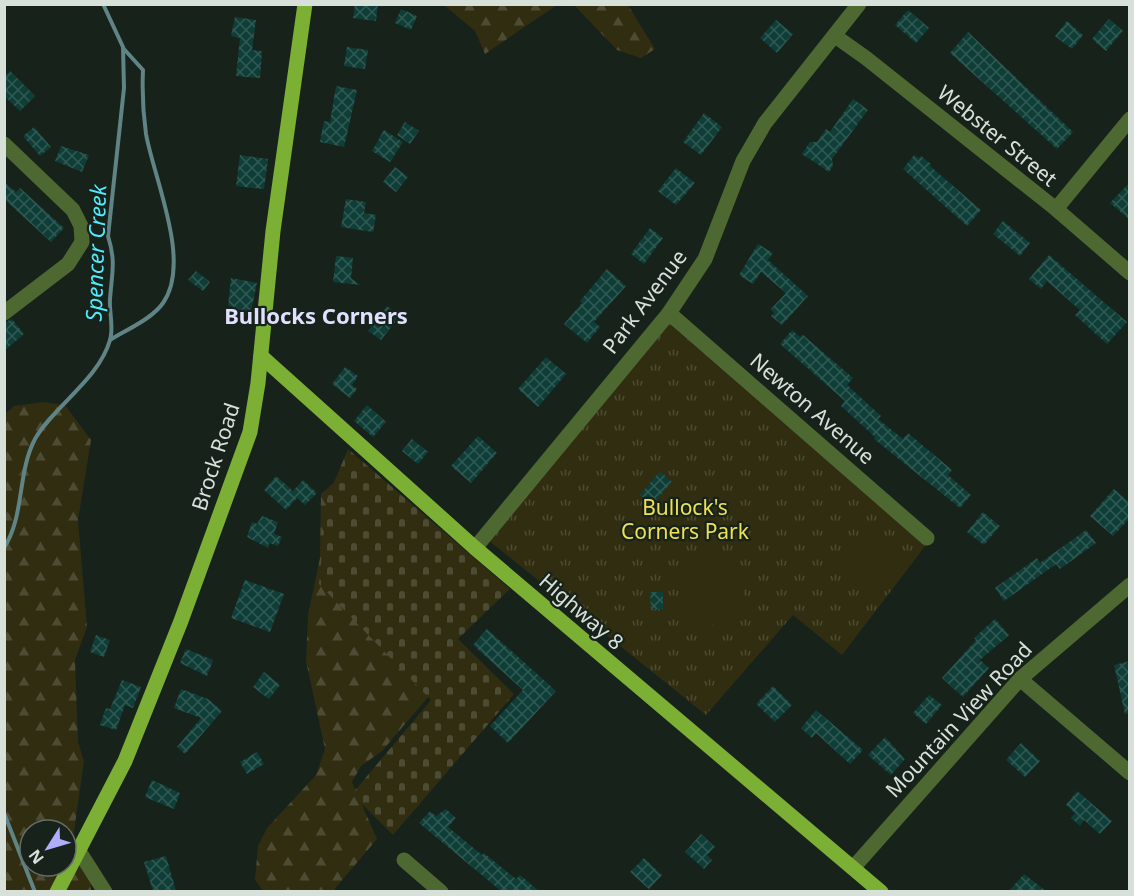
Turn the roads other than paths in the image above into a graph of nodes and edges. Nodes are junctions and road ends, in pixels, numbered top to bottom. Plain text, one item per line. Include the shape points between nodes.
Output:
1 (305, 4) edge
2 (859, 4) edge
3 (835, 36) junction
4 (1130, 119) edge
5 (4, 144) edge
6 (1056, 209) junction
7 (1130, 273) edge
8 (4, 313) edge
9 (669, 313) junction
10 (261, 356) junction
11 (927, 538) dead end
12 (475, 548) junction
13 (1130, 585) edge
14 (1020, 679) junction
15 (1130, 773) edge
16 (79, 851) junction
17 (404, 860) dead end
18 (853, 868) junction
19 (59, 887) edge
20 (105, 891) edge
21 (441, 891) edge
22 (881, 891) edge

1 - 10 main road, Brock Road via 273,231
2 - 3 street, Park Avenue
3 - 6 street, Webster Street
3 - 9 street, Park Avenue via 765,123 743,161 705,260
4 - 6 street
5 - 8 street via 73,210 81,226 82,242 68,264
6 - 7 street, Webster Street
9 - 11 street, Newton Avenue
9 - 12 street, Park Avenue
10 - 12 main road, Highway 8
10 - 16 main road, Brock Road via 250,432 181,621 125,760
12 - 18 main road, Highway 8
13 - 14 street, Mountain View Road
14 - 15 street
14 - 18 street, Mountain View Road
16 - 19 main road, Brock Road
16 - 20 street
17 - 21 street
18 - 22 main road, Highway 8

